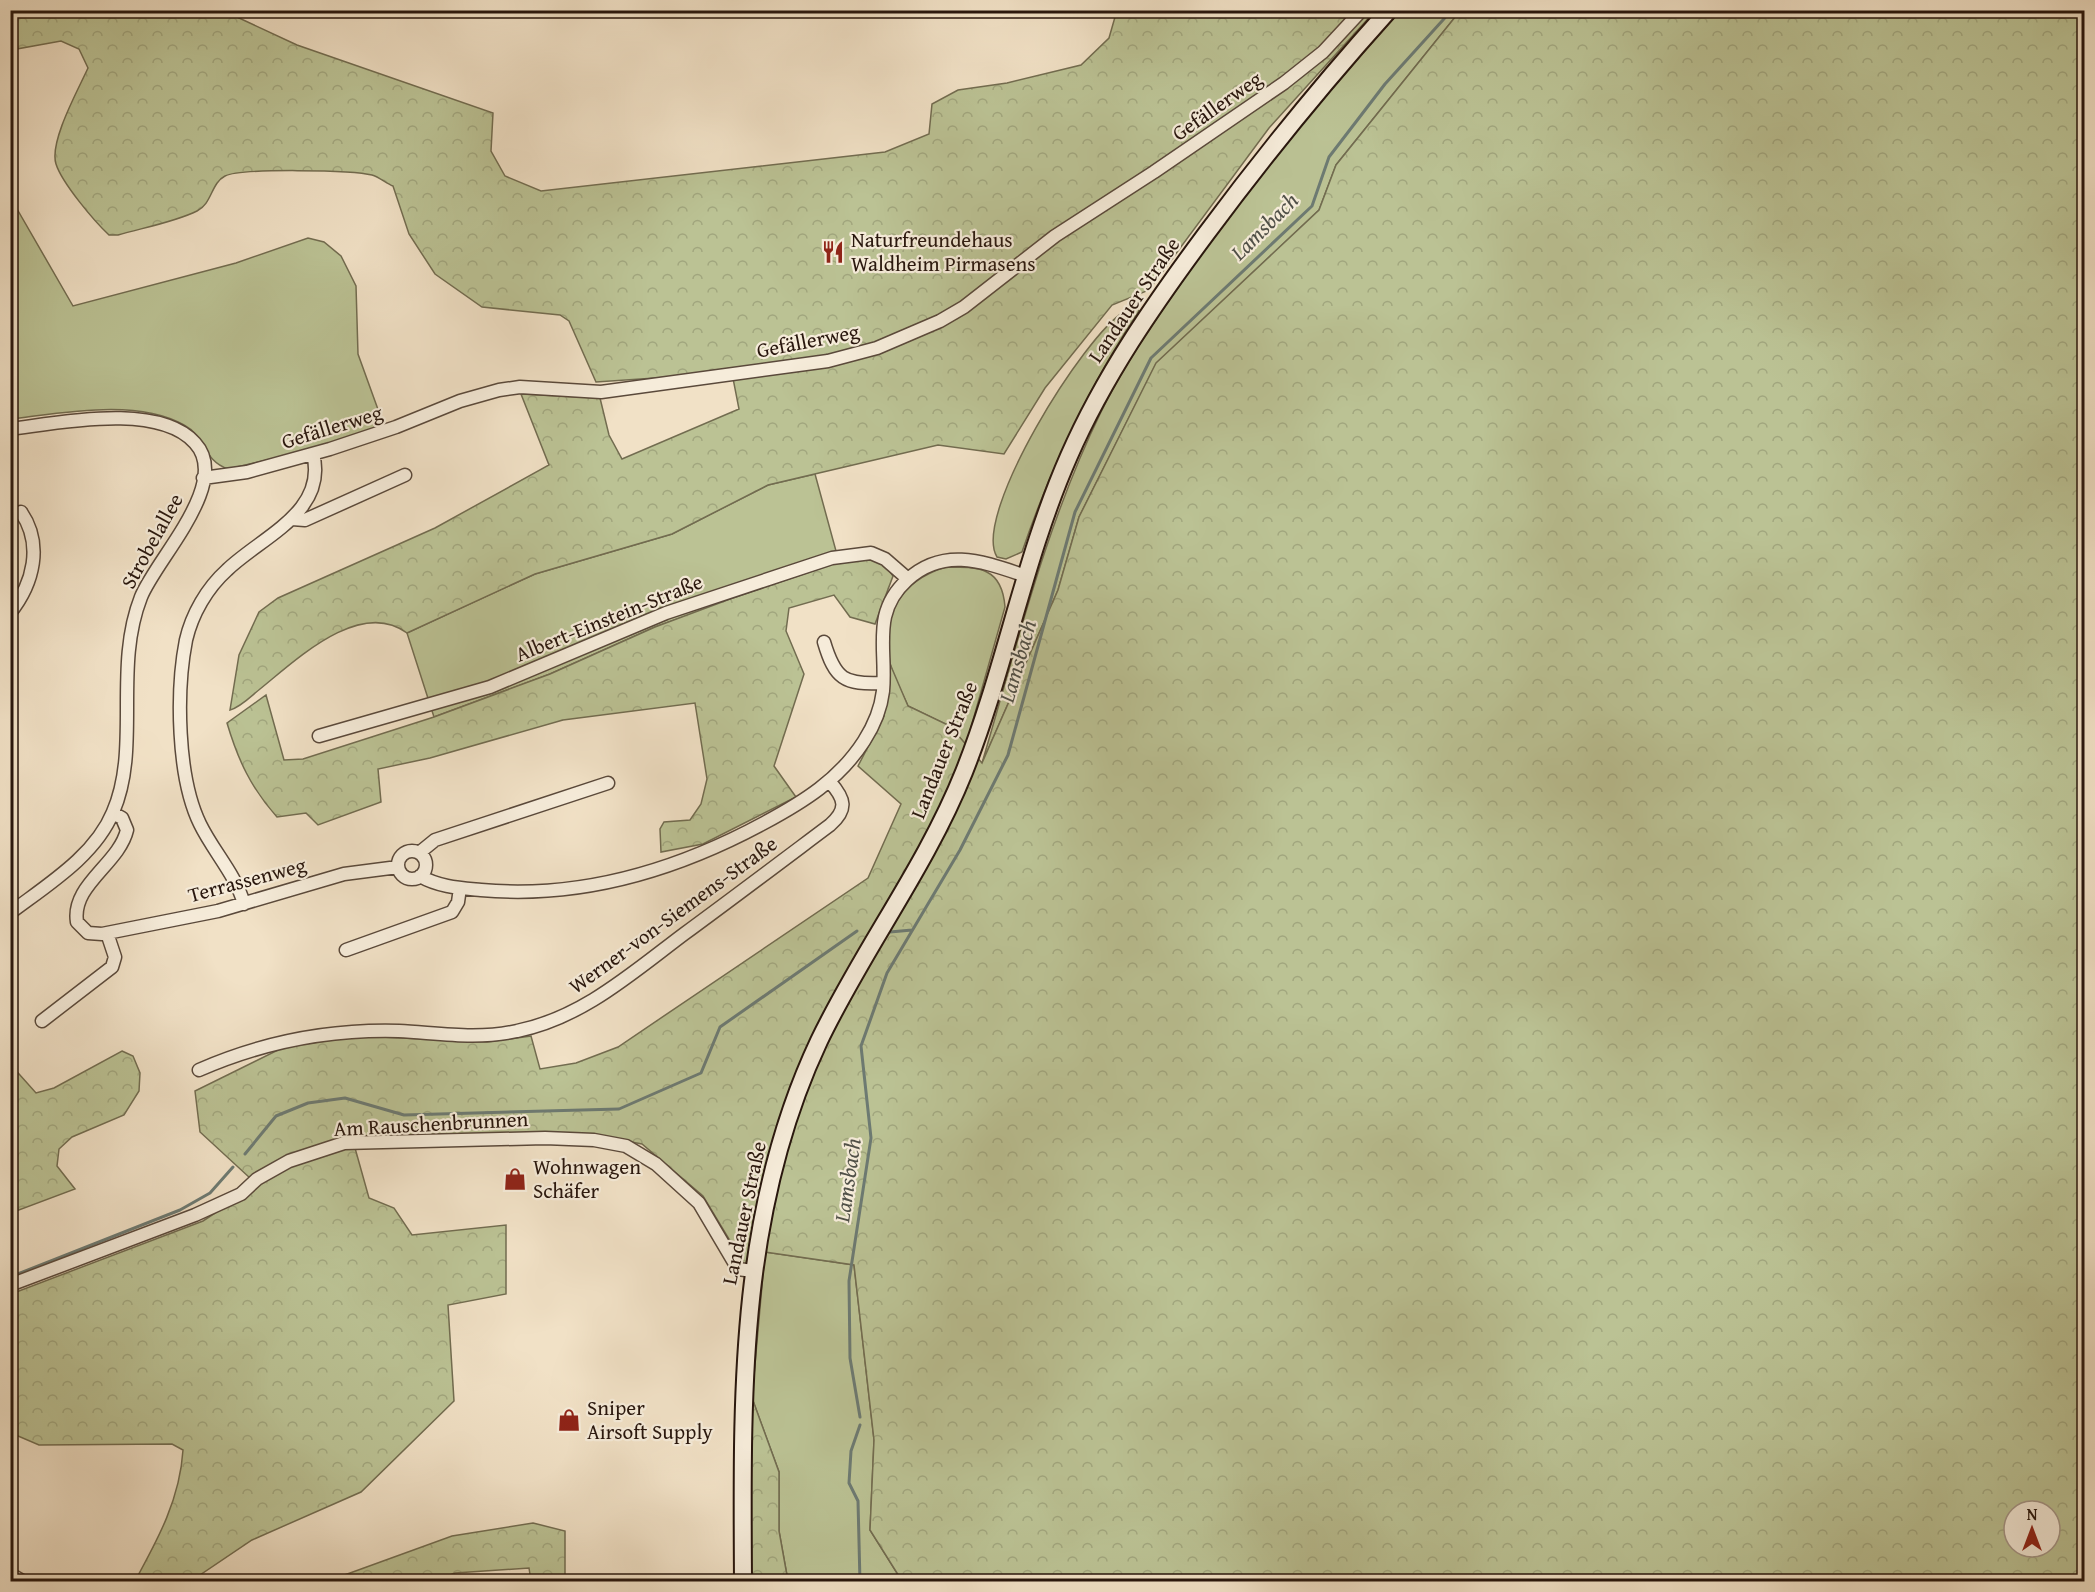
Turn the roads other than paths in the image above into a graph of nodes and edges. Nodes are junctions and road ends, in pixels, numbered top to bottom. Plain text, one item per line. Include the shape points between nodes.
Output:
1 (1362, 10) edge
2 (1389, 10) edge
3 (10, 429) edge
4 (313, 454) junction
5 (405, 475) dead end
6 (203, 478) junction
7 (21, 512) dead end
8 (292, 519) junction
9 (1026, 576) junction
10 (908, 579) junction
11 (12, 609) edge
12 (824, 642) dead end
13 (884, 683) junction
14 (319, 736) dead end
15 (830, 782) junction
16 (608, 783) dead end
17 (113, 813) junction
18 (419, 853) junction
19 (398, 867) junction
20 (420, 876) junction
21 (460, 888) junction
22 (244, 904) junction
23 (10, 913) edge
24 (107, 933) junction
25 (346, 950) dead end
26 (42, 1021) dead end
27 (200, 1070) dead end
28 (753, 1271) junction
29 (10, 1285) edge
30 (10, 1574) edge
31 (24, 1581) edge
32 (743, 1581) edge

1 - 4 street, Gefällerweg via 1323,52 1284,83 1055,236 981,295 940,321 877,348 828,361 601,392 520,387 487,392
2 - 9 main road, Landauer Straße via 1275,143 1134,337 1072,448
3 - 6 street, Strobelallee via 111,419 160,424 196,444 201,453
4 - 6 street, Gefällerweg via 247,472
4 - 8 street via 315,484
5 - 8 street via 311,518
6 - 17 street, Strobelallee via 196,506 152,574 135,617 126,667 121,789
7 - 11 street via 33,533 33,562 28,584
8 - 22 street via 237,560 215,582 191,623 183,660 186,786 200,825
9 - 10 street via 978,560 954,559 938,561
9 - 28 main road, Landauer Straße via 977,737 952,799 837,1006 803,1079 765,1201
10 - 13 street via 896,592 884,621
10 - 14 street, Albert-Einstein-Straße via 885,559 871,553 832,558 666,613 490,687
12 - 13 street via 841,677 853,682
13 - 15 street via 865,739
15 - 21 street via 737,838 652,871 566,890
15 - 27 street, Werner-von-Siemens-Straße via 842,796 844,806 838,818 600,997 563,1016 518,1031 482,1036 369,1031 310,1036 260,1047
16 - 18 street via 435,840
17 - 23 street, Strobelallee via 77,859
17 - 24 street, Terrassenweg via 126,824 125,837 76,908 77,922 83,930
18 - 19 street via 407,851 398,860
18 - 20 street via 426,867
19 - 20 street via 404,876
19 - 22 street, Terrassenweg via 344,874
20 - 21 street
21 - 25 street via 452,912
22 - 24 street, Terrassenweg
24 - 26 street via 115,957 112,967
28 - 29 street, Am Rauschenbrunnen via 738,1269 699,1203 639,1152 594,1140 502,1138 330,1146 289,1161 257,1179 241,1194 195,1215
28 - 32 main road, Landauer Straße via 745,1352
30 - 31 street

